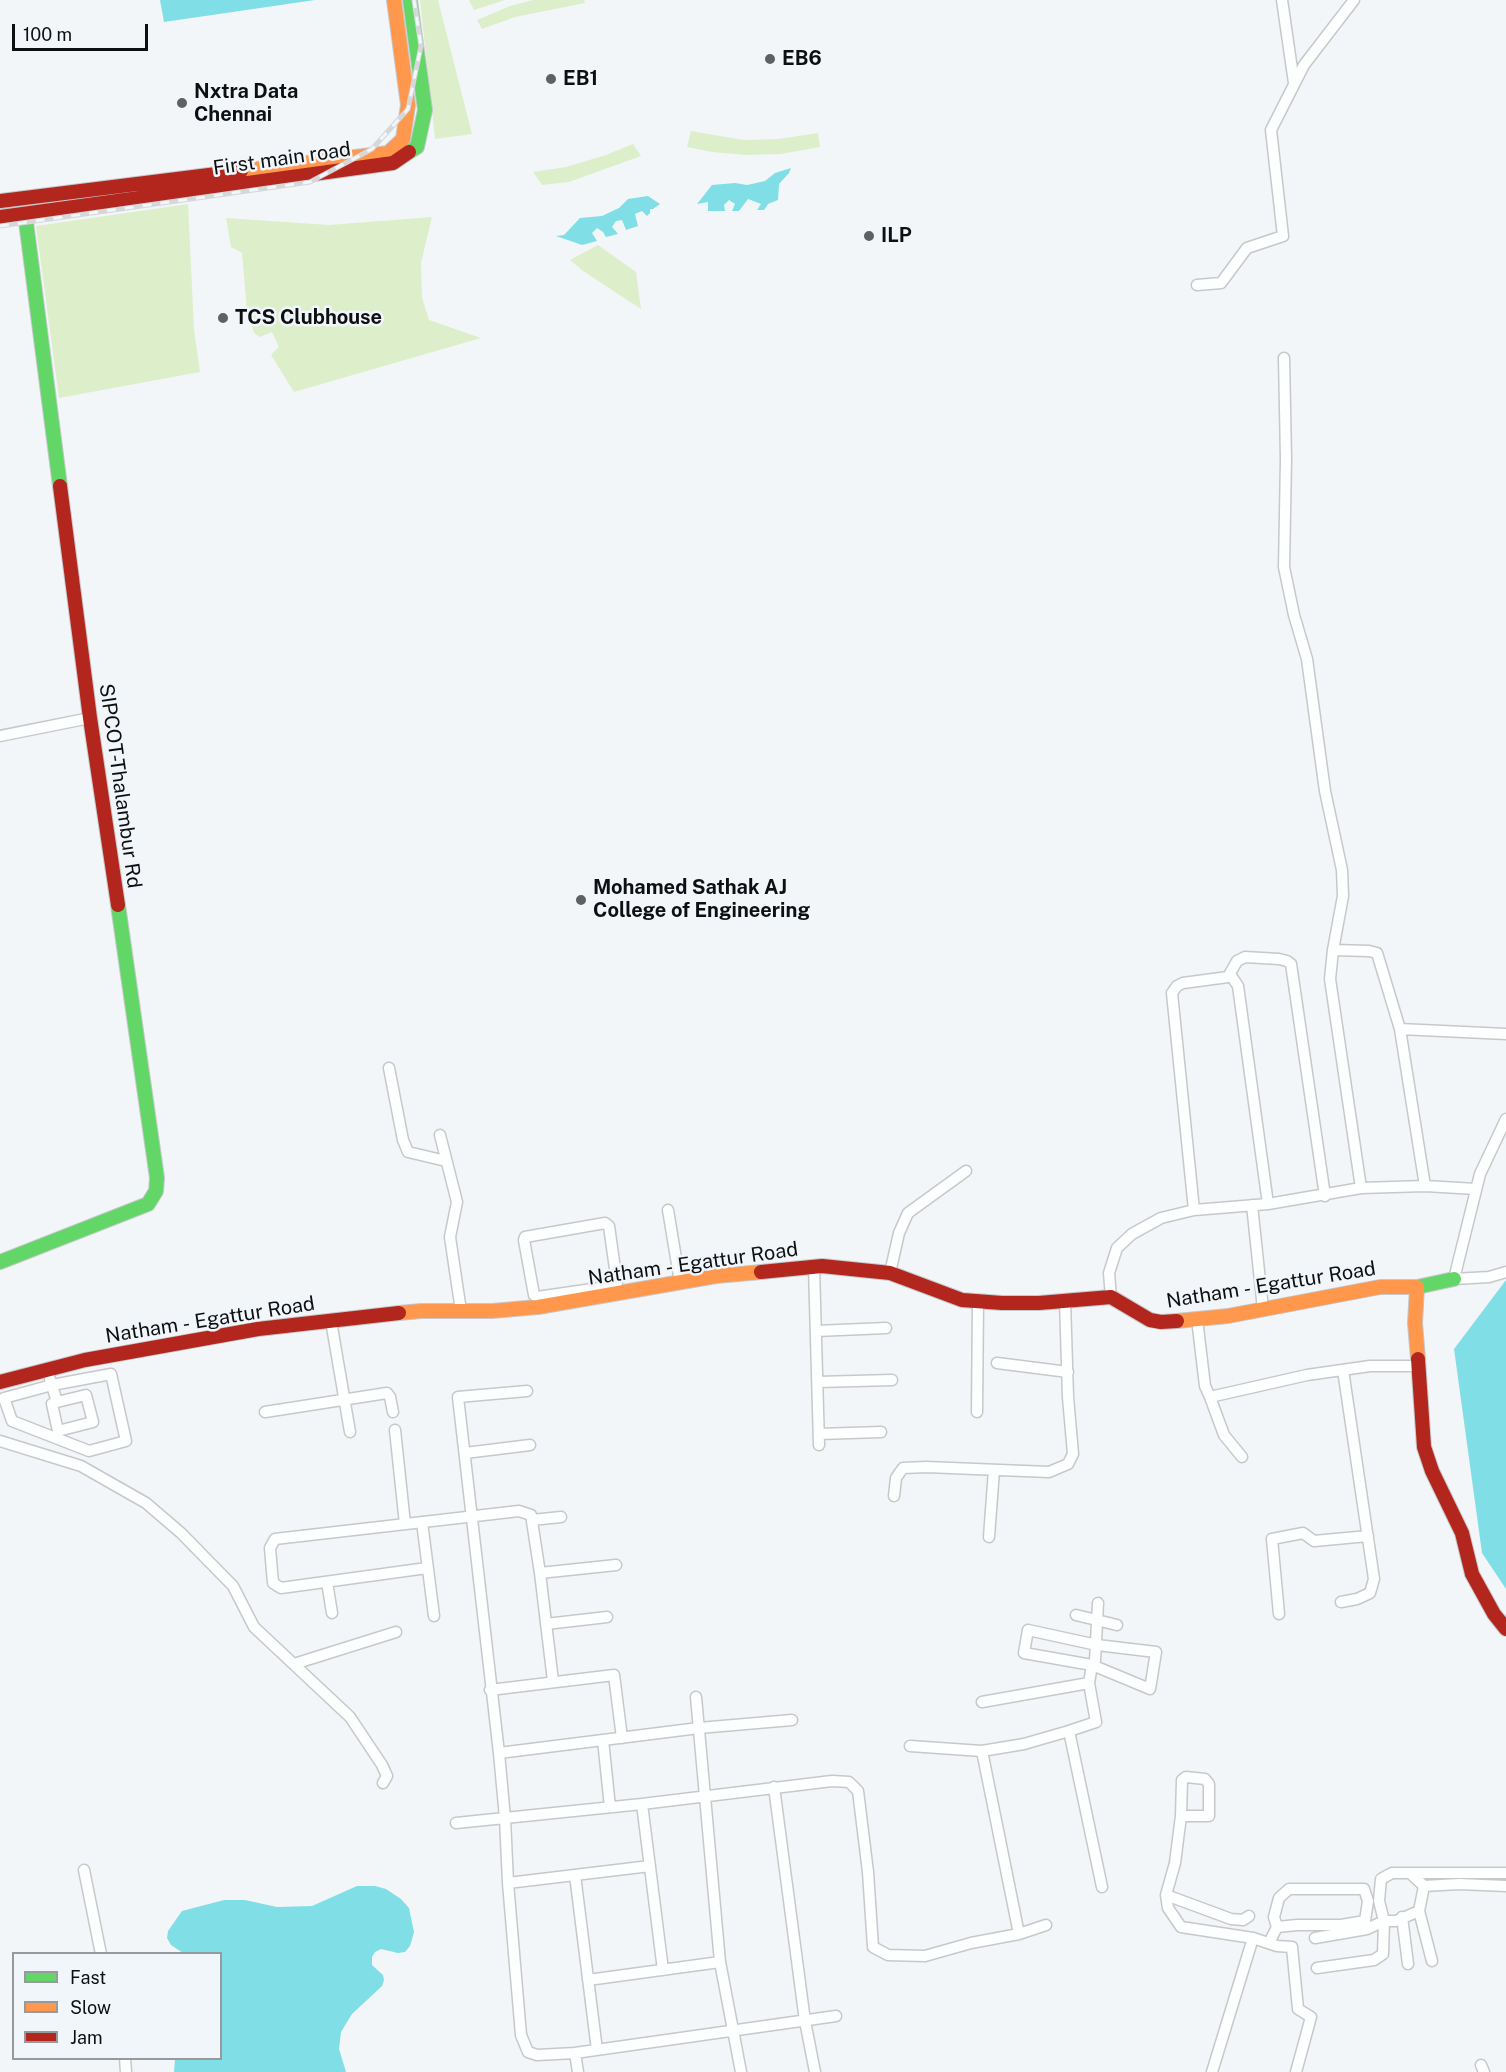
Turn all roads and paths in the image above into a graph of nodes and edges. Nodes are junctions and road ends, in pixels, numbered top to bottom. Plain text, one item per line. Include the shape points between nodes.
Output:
1 (394, 0) edge
2 (410, 0) edge
3 (1282, 0) edge
4 (1354, 0) edge
5 (1294, 83) junction
6 (0, 201) edge
7 (25, 214) junction
8 (0, 217) edge
9 (1197, 285) dead end
10 (1284, 358) dead end
11 (90, 718) junction
12 (0, 736) edge
13 (1333, 950) junction
14 (1228, 977) junction
15 (1400, 1029) junction
16 (1506, 1034) edge
17 (388, 1068) dead end
18 (1506, 1119) edge
19 (440, 1135) dead end
20 (446, 1161) junction
21 (966, 1171) dead end
22 (1425, 1186) junction
23 (1361, 1188) junction
24 (1476, 1189) junction
25 (1325, 1196) junction
26 (1268, 1204) junction
27 (1252, 1205) junction
28 (668, 1210) dead end
29 (1194, 1210) junction
30 (0, 1262) edge
31 (814, 1267) junction
32 (1506, 1272) edge
33 (890, 1273) junction
34 (1454, 1279) junction
35 (680, 1282) junction
36 (1417, 1287) junction
37 (612, 1290) junction
38 (1111, 1297) junction
39 (1065, 1300) junction
40 (978, 1301) junction
41 (537, 1302) junction
42 (1263, 1309) junction
43 (461, 1311) junction
44 (1197, 1319) junction
45 (331, 1321) junction
46 (886, 1328) dead end
47 (816, 1330) junction
48 (996, 1363) dead end
49 (1418, 1366) junction
50 (48, 1370) junction
51 (1343, 1370) junction
52 (1068, 1372) junction
53 (892, 1380) dead end
54 (818, 1382) junction
55 (0, 1383) edge
56 (52, 1385) junction
57 (527, 1391) dead end
58 (1210, 1398) junction
59 (345, 1399) junction
60 (57, 1402) dead end
61 (265, 1412) dead end
62 (393, 1412) dead end
63 (977, 1412) dead end
64 (395, 1430) dead end
65 (350, 1432) dead end
66 (881, 1432) dead end
67 (0, 1441) edge
68 (530, 1445) dead end
69 (465, 1453) junction
70 (1242, 1457) dead end
71 (994, 1470) junction
72 (894, 1496) dead end
73 (471, 1516) junction
74 (561, 1517) dead end
75 (532, 1521) junction
76 (422, 1522) junction
77 (405, 1524) junction
78 (1368, 1536) junction
79 (988, 1537) dead end
80 (616, 1565) dead end
81 (427, 1568) junction
82 (540, 1573) junction
83 (327, 1582) junction
84 (1341, 1602) dead end
85 (1098, 1603) dead end
86 (332, 1613) dead end
87 (1280, 1614) dead end
88 (1076, 1615) dead end
89 (434, 1616) dead end
90 (607, 1617) dead end
91 (1097, 1620) junction
92 (546, 1624) junction
93 (1117, 1625) dead end
94 (1506, 1629) edge
95 (396, 1632) dead end
96 (1096, 1645) junction
97 (294, 1664) junction
98 (1092, 1665) junction
99 (553, 1681) junction
100 (1089, 1683) junction
101 (490, 1690) junction
102 (696, 1697) dead end
103 (982, 1702) dead end
104 (792, 1720) dead end
105 (699, 1728) junction
106 (1069, 1731) junction
107 (622, 1738) junction
108 (603, 1740) junction
109 (910, 1746) dead end
110 (982, 1751) junction
111 (499, 1753) junction
112 (383, 1783) dead end
113 (774, 1787) junction
114 (704, 1796) junction
115 (642, 1804) junction
116 (610, 1808) junction
117 (1181, 1816) dead end
118 (505, 1818) junction
119 (456, 1823) dead end
120 (650, 1866) junction
121 (84, 1870) dead end
122 (1410, 1873) junction
123 (1506, 1873) edge
124 (575, 1875) junction
125 (508, 1883) junction
126 (1424, 1886) junction
127 (1506, 1886) edge
128 (1102, 1887) dead end
129 (1166, 1895) junction
130 (1419, 1911) junction
131 (1249, 1916) dead end
132 (1402, 1917) junction
133 (1384, 1921) junction
134 (1046, 1925) dead end
135 (1277, 1927) junction
136 (1019, 1934) junction
137 (1253, 1938) junction
138 (1315, 1938) dead end
139 (1269, 1944) junction
140 (101, 1952) edge
141 (1432, 1961) dead end
142 (720, 1962) junction
143 (1408, 1964) dead end
144 (1317, 1968) dead end
145 (663, 1970) junction
146 (588, 1980) junction
147 (836, 2016) dead end
148 (806, 2020) junction
149 (733, 2031) junction
150 (597, 2050) junction
151 (575, 2053) junction
152 (578, 2072) edge
153 (741, 2072) edge
154 (815, 2072) edge
155 (1212, 2072) edge
156 (1296, 2072) edge

1 - 6 street via 408,105 403,138 388,153
2 - 7 street, First main road via 424,110 417,147 393,163
3 - 5 street
4 - 5 street
5 - 9 street via 1270,130 1283,236 1247,248 1221,283
7 - 8 street, First main road
7 - 11 street, SIPCOT-Thalambur Rd
10 - 13 street via 1284,567 1307,659 1325,791 1342,870
11 - 12 street
11 - 30 street, SIPCOT-Thalambur Rd via 156,1191 139,1208
13 - 15 street via 1377,953
13 - 23 street via 1330,979
14 - 25 street via 1237,961 1245,957 1279,959 1291,964
14 - 26 street via 1238,986
14 - 29 street via 1183,983 1172,993
15 - 16 street
15 - 22 street
17 - 20 street via 408,1152
18 - 24 street
19 - 20 street
20 - 43 street via 457,1202 450,1237
21 - 33 street via 908,1213
22 - 23 street
22 - 24 street
23 - 25 street
24 - 34 street
25 - 26 street
26 - 27 street
27 - 29 street
27 - 42 street
28 - 35 street
29 - 38 street via 1150,1223 1117,1248 1109,1273
31 - 33 street, Natham - Egattur Road
31 - 35 street, Natham - Egattur Road
31 - 47 street
32 - 34 street
33 - 40 street, Natham - Egattur Road via 962,1300
34 - 36 street, Natham - Egattur Road
35 - 37 street, Natham - Egattur Road
36 - 42 street, Natham - Egattur Road via 1380,1287
36 - 49 street
37 - 41 street, Natham - Egattur Road
37 - 41 street via 617,1283 609,1226 605,1223 525,1237
38 - 39 street, Natham - Egattur Road
38 - 44 street, Natham - Egattur Road via 1150,1320
39 - 40 street, Natham - Egattur Road
39 - 52 street
40 - 63 street
41 - 43 street, Natham - Egattur Road
42 - 44 street, Natham - Egattur Road
43 - 45 street, Natham - Egattur Road via 421,1311
44 - 58 street
45 - 50 street, Natham - Egattur Road via 246,1331
45 - 59 street
46 - 47 street
47 - 54 street
48 - 52 street
49 - 51 street
49 - 94 street via 1424,1447 1432,1471 1461,1533 1472,1574
50 - 55 street, Natham - Egattur Road
50 - 56 street
51 - 58 street
51 - 78 street
52 - 71 street via 1073,1454 1068,1464 1049,1472
53 - 54 street
54 - 66 street via 819,1440
56 - 56 street via 4,1398 12,1421 89,1451 126,1441 111,1374
56 - 60 street
57 - 69 street via 458,1397
58 - 70 street via 1224,1435
59 - 61 street
59 - 62 street via 387,1393
59 - 65 street
64 - 77 street
67 - 97 street via 81,1466 146,1503 224,1574 254,1627
68 - 69 street
69 - 73 street
71 - 72 street via 903,1468 896,1478
71 - 79 street
73 - 75 street via 519,1511 531,1515
73 - 76 street
73 - 101 street
74 - 75 street
75 - 82 street
76 - 77 street
76 - 81 street
77 - 83 street via 274,1539 270,1548 275,1585 281,1588
78 - 84 street via 1373,1588 1357,1599
78 - 87 street via 1314,1541 1303,1533 1272,1539
80 - 82 street
81 - 83 street
81 - 89 street
82 - 92 street
83 - 86 street
85 - 91 street
88 - 91 street
90 - 92 street
91 - 93 street
91 - 96 street
92 - 99 street
95 - 97 street
96 - 98 street
96 - 98 street via 1156,1652 1150,1689
96 - 98 street via 1028,1630 1024,1653
97 - 112 street via 350,1717 382,1765 387,1776
98 - 100 street
99 - 101 street
99 - 107 street via 614,1675
100 - 103 street
100 - 106 street via 1096,1722
101 - 111 street
102 - 105 street
104 - 105 street
105 - 107 street
105 - 114 street
106 - 110 street
106 - 128 street
107 - 108 street
108 - 111 street
108 - 116 street
109 - 110 street
110 - 136 street
111 - 118 street
113 - 114 street
113 - 136 street via 832,1781 849,1782 858,1791 873,1947 888,1956 925,1956
113 - 148 street
114 - 115 street
114 - 142 street
115 - 116 street
115 - 120 street
116 - 118 street
117 - 129 street
118 - 119 street
118 - 125 street
120 - 124 street
120 - 145 street
121 - 140 street
122 - 123 street
122 - 126 street
122 - 133 street via 1392,1873 1381,1879 1379,1901
124 - 125 street
124 - 146 street
125 - 151 street via 521,2035 528,2052 537,2055
126 - 127 street
126 - 130 street
129 - 131 street via 1231,1919 1244,1920
129 - 137 street via 1168,1908 1181,1927
130 - 132 street
130 - 141 street
132 - 133 street
132 - 143 street
133 - 138 street via 1367,1929
133 - 144 street via 1383,1954 1374,1960
134 - 136 street
135 - 135 street via 1365,1921 1368,1901 1364,1889 1289,1889 1279,1898 1274,1917
135 - 139 street
137 - 139 street
137 - 155 street
139 - 156 street via 1292,1947 1298,2009 1311,2017
142 - 145 street
142 - 149 street
145 - 146 street
146 - 150 street
147 - 148 street
148 - 149 street
148 - 154 street
149 - 150 street
149 - 153 street
150 - 151 street
151 - 152 street

